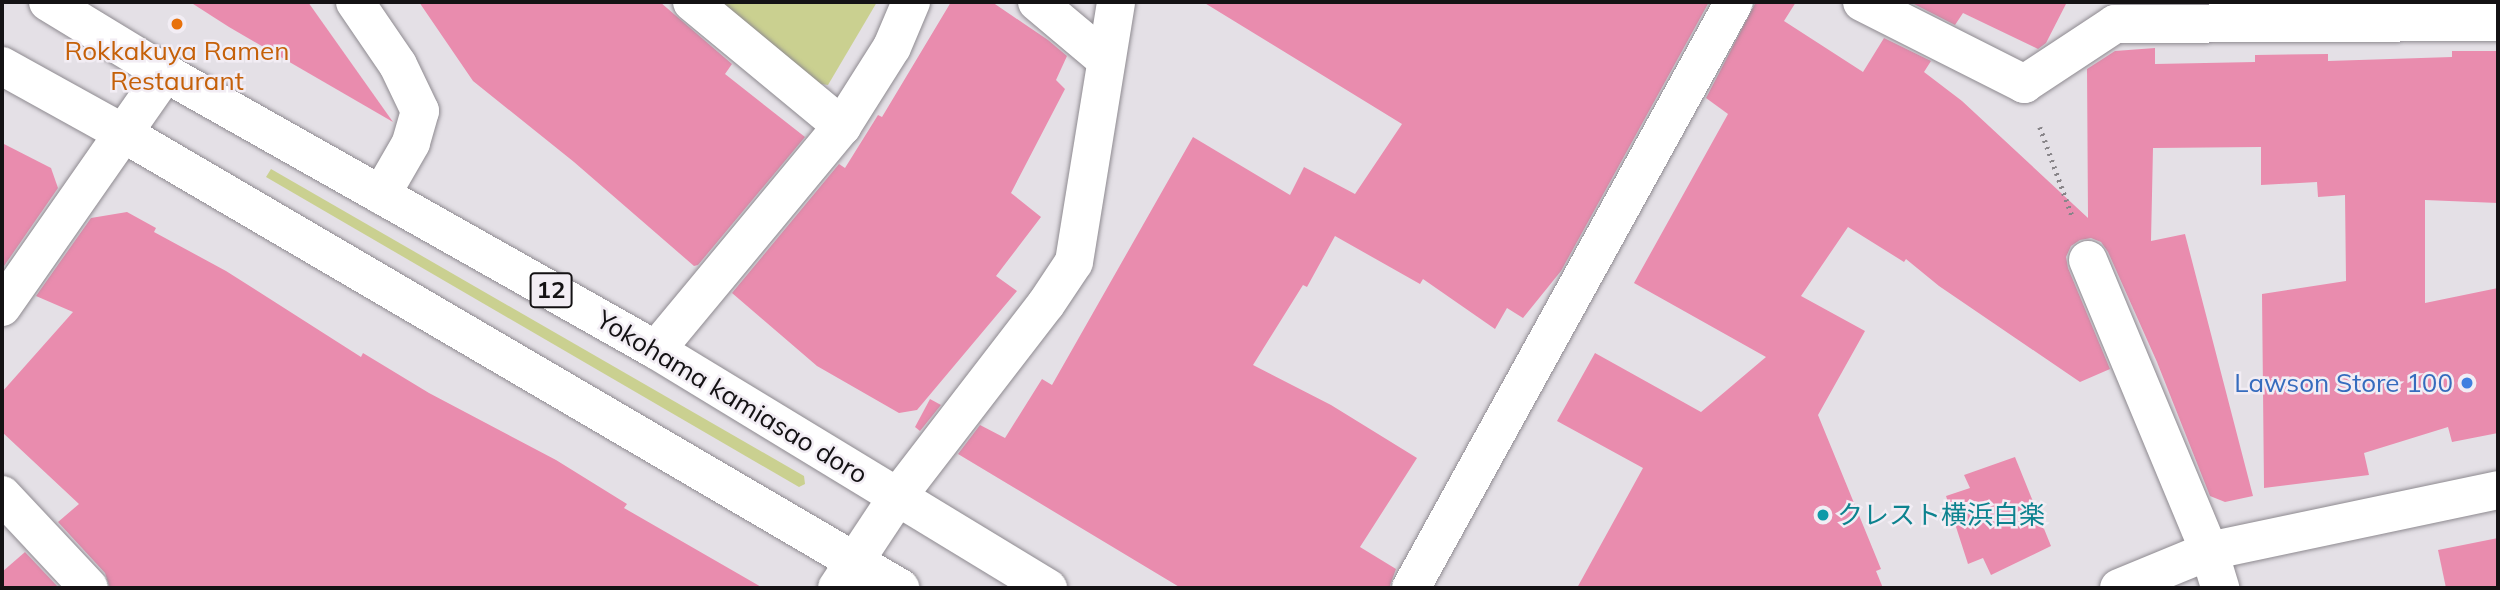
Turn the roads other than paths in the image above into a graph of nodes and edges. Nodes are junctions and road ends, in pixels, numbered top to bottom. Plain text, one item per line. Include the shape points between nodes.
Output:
1 (48, 2) edge
2 (355, 2) edge
3 (692, 2) edge
4 (911, 2) edge
5 (1037, 2) edge
6 (1116, 2) edge
7 (1734, 2) edge
8 (1866, 3) edge
9 (2498, 22) edge
10 (1106, 60) junction
11 (2, 66) edge
12 (165, 73) junction
13 (842, 126) junction
14 (121, 132) junction
15 (381, 195) junction
16 (2088, 260) road end
17 (2, 307) edge
18 (656, 350) junction
19 (2498, 490) edge
20 (2, 495) edge
21 (898, 496) junction
22 (2209, 551) junction
23 (845, 574) edge
24 (89, 588) edge
25 (900, 588) edge
26 (1048, 588) edge
27 (1411, 588) edge
28 (2119, 588) edge
29 (2220, 588) edge

1 - 12 street, Yokohama kamiasao doro / 12
2 - 15 street via 398,65 420,111 411,143
3 - 13 street
4 - 13 street via 892,47
5 - 10 street
6 - 10 street
7 - 27 street
8 - 9 street via 2024,84 2115,24
10 - 21 street via 1074,262
11 - 14 street
12 - 14 street
12 - 15 street, Yokohama kamiasao doro / 12
13 - 18 street
14 - 17 street
14 - 23 street
15 - 18 street, Yokohama kamiasao doro / 12
16 - 22 street
18 - 21 street, Yokohama kamiasao doro / 12
19 - 22 street
20 - 24 street
21 - 23 street
21 - 26 street, Yokohama kamiasao doro / 12
22 - 28 street
22 - 29 street
23 - 25 street

